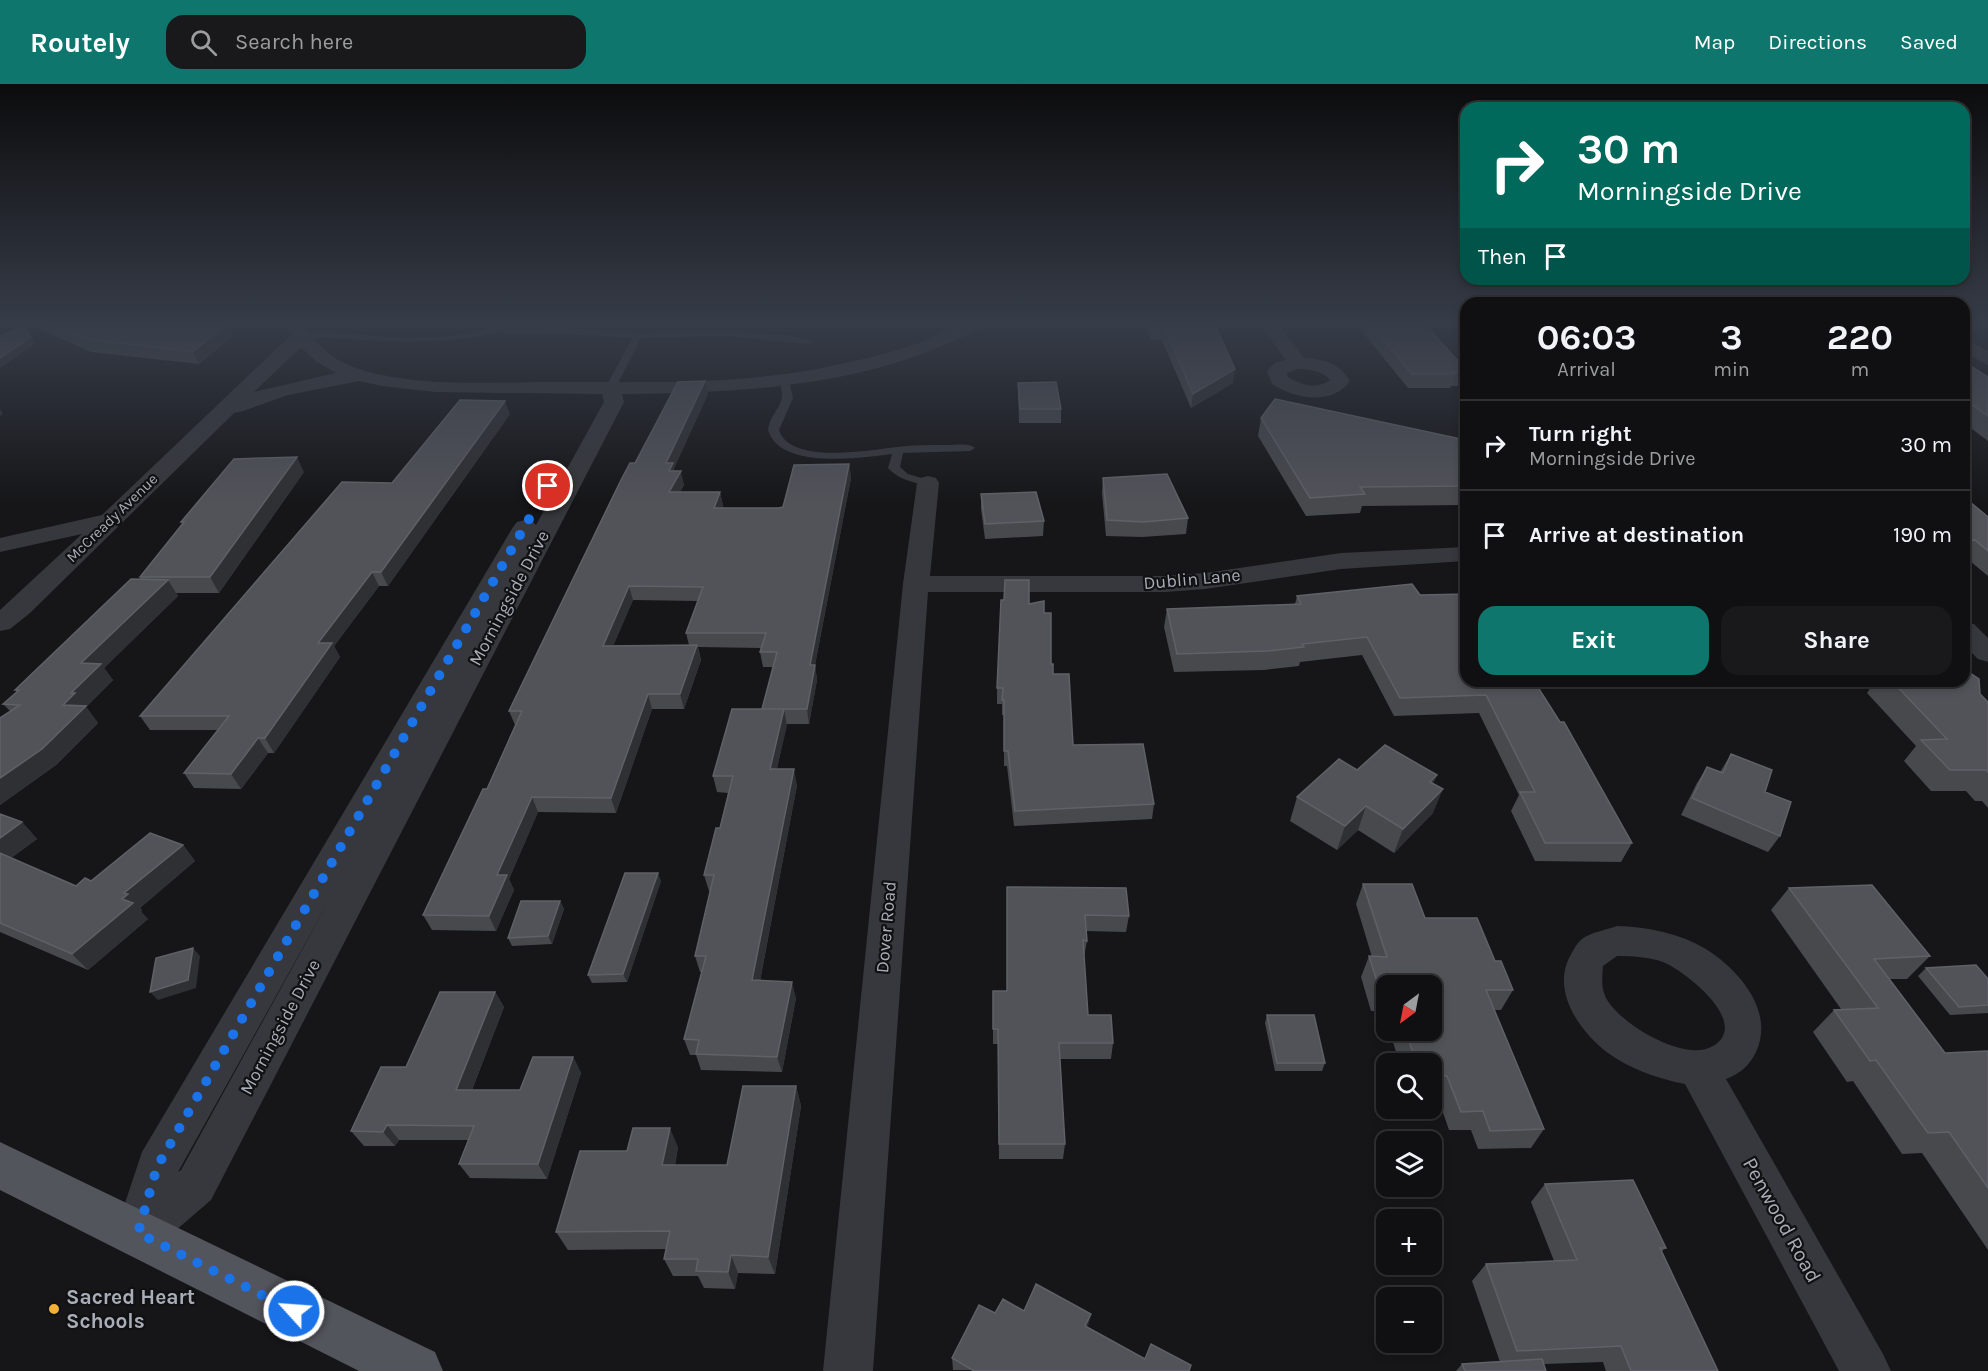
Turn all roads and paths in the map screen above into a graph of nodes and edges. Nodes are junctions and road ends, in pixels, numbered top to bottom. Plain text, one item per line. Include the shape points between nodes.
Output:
1 (249, 383) edge
2 (313, 383) edge
3 (422, 383) edge
4 (613, 383) edge
5 (757, 383) edge
6 (785, 383) edge
7 (611, 387) junction
8 (224, 412) junction
9 (970, 448) dead end
10 (898, 450) junction
11 (928, 483) joint
12 (109, 521) junction
13 (0, 545) edge
14 (1460, 554) edge
15 (916, 584) junction
16 (0, 623) edge
17 (1970, 636) edge
18 (1988, 653) edge
19 (1698, 1068) dead end
20 (0, 1165) edge
21 (138, 1233) junction
22 (416, 1371) edge
23 (848, 1371) edge
24 (1866, 1371) edge

1 - 8 street, McCready Avenue
2 - 8 street, McCready Avenue via 248,401
3 - 7 street via 453,387
4 - 7 lane
5 - 7 street
6 - 10 lane via 787,406 774,426 775,435 784,445 819,454 862,455
7 - 21 street, Morningside Drive via 614,402 196,1185
8 - 12 street, McCready Avenue
9 - 10 lane
10 - 11 lane via 894,468 904,476
11 - 15 street, Dover Road
12 - 13 street
12 - 16 street, McCready Avenue
14 - 15 street, Dublin Lane via 1341,561 1165,584
15 - 23 street, Dover Road
17 - 18 street
19 - 24 street, Penwood Road
20 - 21 main road
21 - 22 main road

